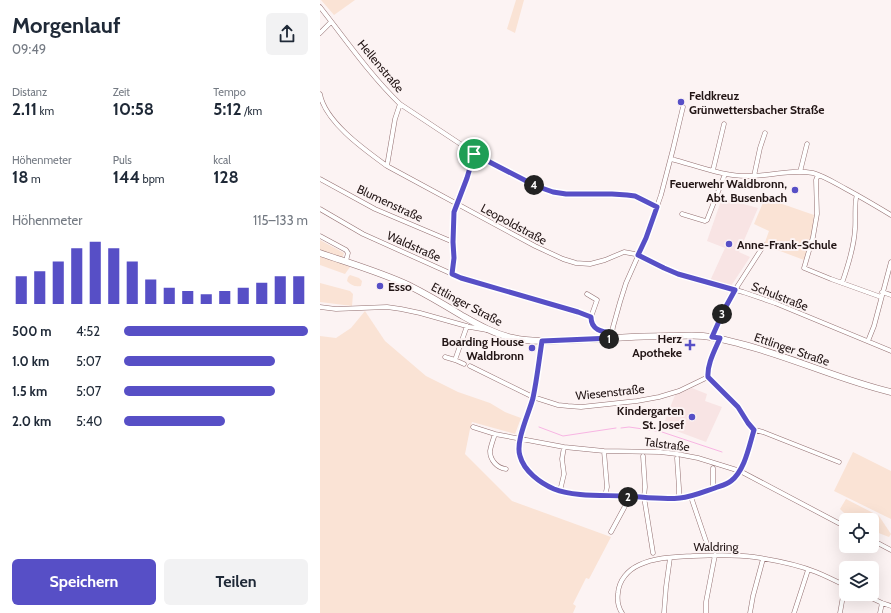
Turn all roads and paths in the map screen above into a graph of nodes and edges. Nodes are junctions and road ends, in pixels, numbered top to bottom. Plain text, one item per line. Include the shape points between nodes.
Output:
1 (320, 7) edge
2 (331, 22) junction
3 (320, 33) edge
4 (320, 94) edge
5 (400, 104) junction
6 (682, 107) dead end
7 (724, 124) dead end
8 (765, 133) dead end
9 (807, 144) dead end
10 (474, 154) junction
11 (671, 158) junction
12 (387, 166) junction
13 (713, 170) junction
14 (800, 172) junction
15 (725, 174) junction
16 (818, 175) junction
17 (754, 176) junction
18 (320, 178) edge
19 (857, 195) junction
20 (456, 205) junction
21 (657, 207) junction
22 (320, 209) edge
23 (682, 214) dead end
24 (891, 215) edge
25 (320, 236) edge
26 (453, 242) junction
27 (764, 245) dead end
28 (320, 253) edge
29 (638, 255) junction
30 (346, 261) junction
31 (891, 262) edge
32 (452, 274) junction
33 (842, 283) junction
34 (735, 290) junction
35 (587, 294) dead end
36 (882, 294) junction
37 (891, 295) edge
38 (320, 307) edge
39 (591, 317) junction
40 (467, 326) junction
41 (488, 330) junction
42 (612, 336) junction
43 (712, 337) junction
44 (720, 338) junction
45 (542, 341) junction
46 (868, 341) junction
47 (891, 351) edge
48 (445, 357) dead end
49 (455, 360) junction
50 (464, 364) dead end
51 (470, 366) dead end
52 (708, 377) junction
53 (891, 392) edge
54 (533, 397) junction
55 (473, 427) dead end
56 (754, 430) junction
57 (495, 434) junction
58 (520, 439) junction
59 (564, 447) junction
60 (604, 451) junction
61 (642, 456) dead end
62 (677, 458) dead end
63 (839, 462) dead end
64 (713, 468) dead end
65 (506, 469) dead end
66 (740, 471) junction
67 (714, 489) junction
68 (560, 491) junction
69 (605, 496) junction
70 (627, 496) junction
71 (644, 497) junction
72 (691, 497) junction
73 (679, 498) junction
74 (839, 522) edge
75 (611, 532) dead end
76 (879, 544) edge
77 (709, 550) dead end
78 (891, 550) edge
79 (653, 553) dead end
80 (715, 555) junction
81 (670, 558) junction
82 (763, 559) junction
83 (808, 570) junction
84 (839, 582) edge
85 (843, 601) edge
86 (878, 601) edge
87 (882, 603) junction
88 (891, 606) edge
89 (622, 613) edge
90 (664, 613) edge
91 (706, 613) edge
92 (750, 613) edge
93 (794, 613) edge
94 (840, 613) edge
95 (880, 613) edge

1 - 2 street, Hellenstraße
2 - 3 street
2 - 5 street, Hellenstraße
4 - 12 street, Leopoldstraße via 324,108 340,126
5 - 10 street, Hellenstraße
5 - 12 street
6 - 11 street
7 - 13 street
8 - 17 street
9 - 14 street
10 - 20 street
10 - 21 street, Hellenstraße via 553,192 635,196
11 - 13 street
11 - 21 street
12 - 20 street, Leopoldstraße
13 - 15 street
14 - 16 street
14 - 17 street
15 - 17 street
15 - 23 street via 707,220
16 - 19 street
16 - 33 street via 817,214 804,268
18 - 26 street, Blumenstraße via 375,209
19 - 24 street
19 - 33 street via 854,241
20 - 26 street
20 - 29 street, Leopoldstraße via 535,246 576,263 597,263 624,252
21 - 29 street
22 - 32 street, Waldstraße via 369,237
25 - 30 street via 346,250
26 - 32 street
27 - 34 street
28 - 30 main road, Ettlinger Straße
29 - 34 street, Schulstraße via 678,274
29 - 42 street via 626,283
30 - 41 main road, Ettlinger Straße via 407,285
31 - 36 street
32 - 39 street, Waldstraße
33 - 36 street
34 - 43 street
34 - 46 street, Schulstraße via 775,303
35 - 39 street via 597,300
36 - 37 street
36 - 46 street
38 - 40 street via 386,307
39 - 42 street via 595,328
40 - 41 street
40 - 49 street
41 - 45 main road, Ettlinger Straße via 512,338
42 - 43 main road, Ettlinger Straße
42 - 45 main road, Ettlinger Straße
43 - 44 main road, Ettlinger Straße
44 - 52 street
44 - 53 main road, Ettlinger Straße via 781,355 857,383
45 - 54 street
46 - 47 street, Schulstraße
48 - 49 street
49 - 50 street
51 - 54 street, Wiesenstraße
52 - 54 street, Wiesenstraße via 679,391 637,401 568,406
52 - 56 street via 738,407
54 - 58 street
55 - 57 street, Talstraße
56 - 63 street
56 - 66 street
57 - 58 street, Talstraße
57 - 65 street via 490,454 496,465
58 - 59 street, Talstraße
58 - 68 street via 519,454 532,475
59 - 60 street, Talstraße
59 - 68 street via 564,474
60 - 66 street, Talstraße via 677,454
60 - 69 street via 607,487
61 - 71 street
62 - 73 street
64 - 67 street
66 - 67 street via 732,481
66 - 74 street, Talstraße
67 - 72 street
68 - 69 street
69 - 70 street
70 - 71 street
70 - 75 street via 626,504
71 - 73 street
71 - 79 street
72 - 73 street
72 - 77 street
76 - 78 street
80 - 81 street, Waldring
80 - 82 street, Waldring
80 - 91 street
81 - 89 street, Waldring via 639,565 623,579 617,599
81 - 90 street
82 - 83 street, Waldring
82 - 92 street
83 - 84 street, Waldring
83 - 93 street
85 - 94 street
86 - 87 street
87 - 88 street
87 - 95 street

